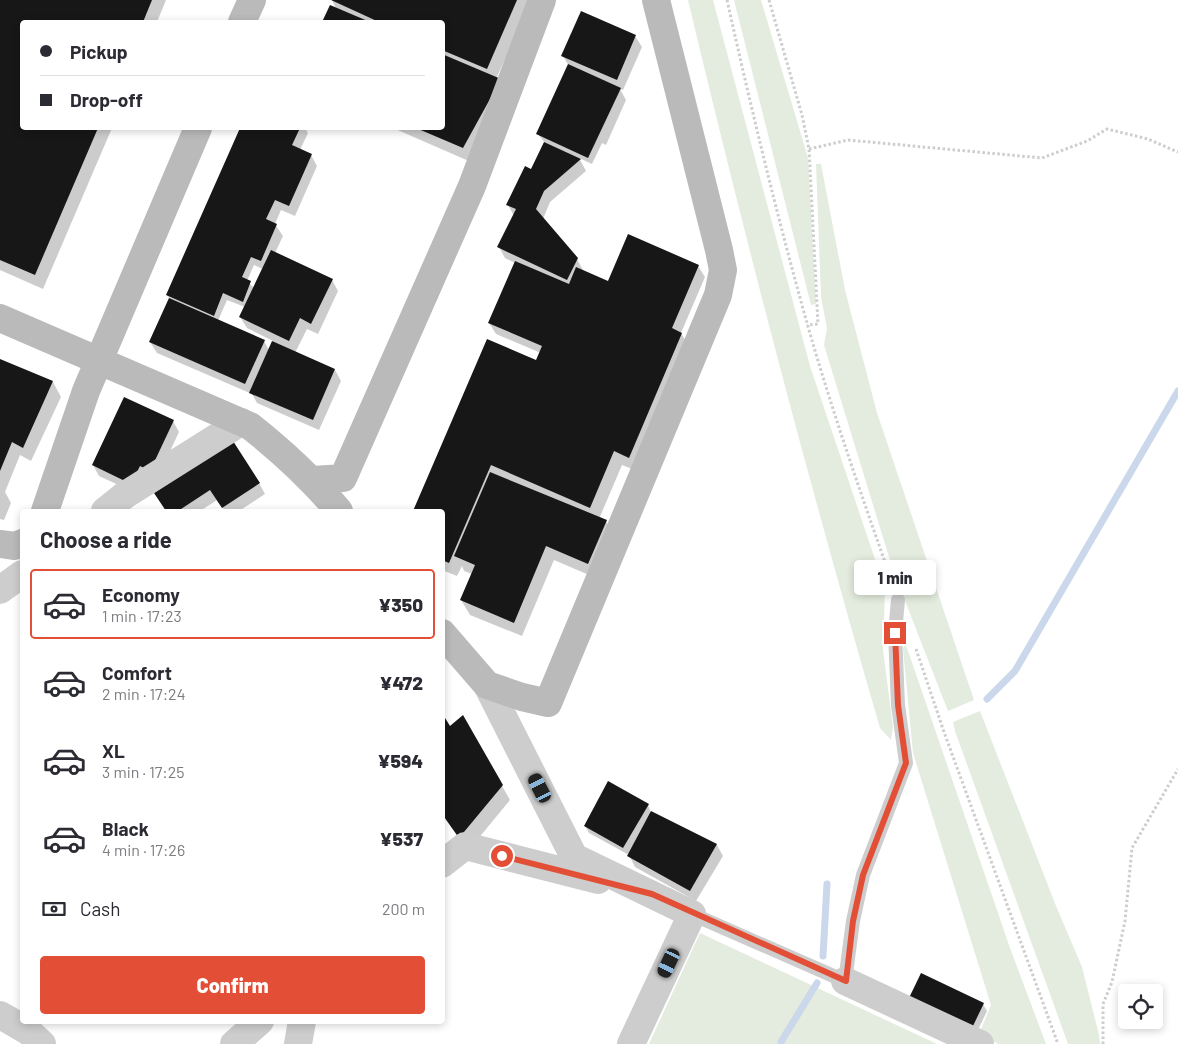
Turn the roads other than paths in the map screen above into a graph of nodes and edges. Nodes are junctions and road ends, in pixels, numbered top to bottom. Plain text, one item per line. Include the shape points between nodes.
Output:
1 (252, 0) edge
2 (542, 0) edge
3 (656, 0) edge
4 (243, 20) edge
5 (197, 130) edge
6 (0, 318) edge
7 (100, 360) junction
8 (241, 422) junction
9 (313, 480) junction
10 (46, 509) edge
11 (108, 509) edge
12 (337, 509) edge
13 (0, 544) edge
14 (20, 544) edge
15 (20, 575) edge
16 (0, 590) edge
17 (898, 600) road end
18 (445, 636) edge
19 (487, 685) junction
20 (445, 862) edge
21 (652, 894) junction
22 (692, 914) junction
23 (846, 981) junction
24 (0, 1015) edge
25 (257, 1024) edge
26 (301, 1024) edge
27 (42, 1044) edge
28 (234, 1044) edge
29 (298, 1044) edge
30 (631, 1044) edge
31 (980, 1044) edge

1 - 4 street
2 - 9 street via 472,186 343,478
3 - 19 street via 719,250 723,270 718,295 548,703 522,698
5 - 7 street
6 - 7 street
7 - 8 street
7 - 10 street
8 - 9 street via 282,451
8 - 11 street
9 - 12 street
13 - 14 street
15 - 16 street
17 - 23 lane via 895,642 898,705 906,763 863,875 853,921
18 - 19 street
19 - 21 street via 574,857
20 - 21 street via 465,846
21 - 22 street
22 - 23 lane
22 - 30 street
23 - 31 street
24 - 27 street via 28,1031
25 - 28 street
26 - 29 street

